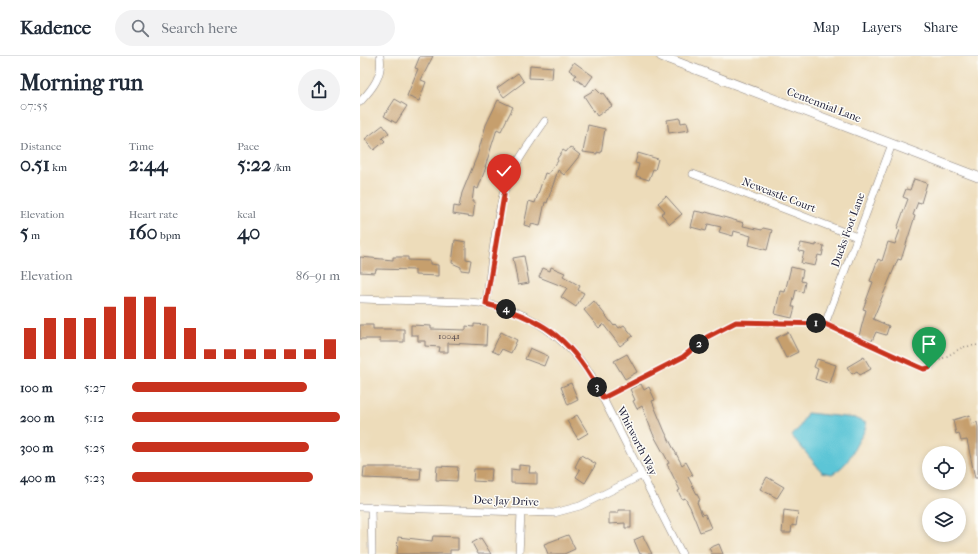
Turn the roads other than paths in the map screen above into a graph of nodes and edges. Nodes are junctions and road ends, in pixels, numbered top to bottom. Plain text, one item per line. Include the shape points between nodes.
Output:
1 (380, 56) edge
2 (661, 56) edge
3 (360, 102) edge
4 (545, 121) dead end
5 (892, 144) junction
6 (693, 174) dead end
7 (978, 177) edge
8 (857, 237) junction
9 (360, 299) edge
10 (486, 304) junction
11 (825, 324) road end
12 (642, 475) junction
13 (360, 507) edge
14 (372, 507) junction
15 (520, 513) junction
16 (372, 554) edge
17 (519, 554) edge
18 (682, 554) edge

1 - 3 street via 380,74 375,85
2 - 5 street, Centennial Lane
4 - 10 street via 523,153 504,195
5 - 7 street, Centennial Lane
5 - 8 street, Ducks Foot Lane
6 - 8 street, Newcastle Court
8 - 11 street, Ducks Foot Lane
9 - 10 street, Whitworth Way
10 - 12 street, Whitworth Way via 508,309 545,327 578,356 591,375
12 - 15 street, Dee Jay Drive via 567,511
12 - 18 street, Whitworth Way
13 - 14 street, Dee Jay Drive
14 - 15 street, Dee Jay Drive
14 - 16 street
15 - 17 street

